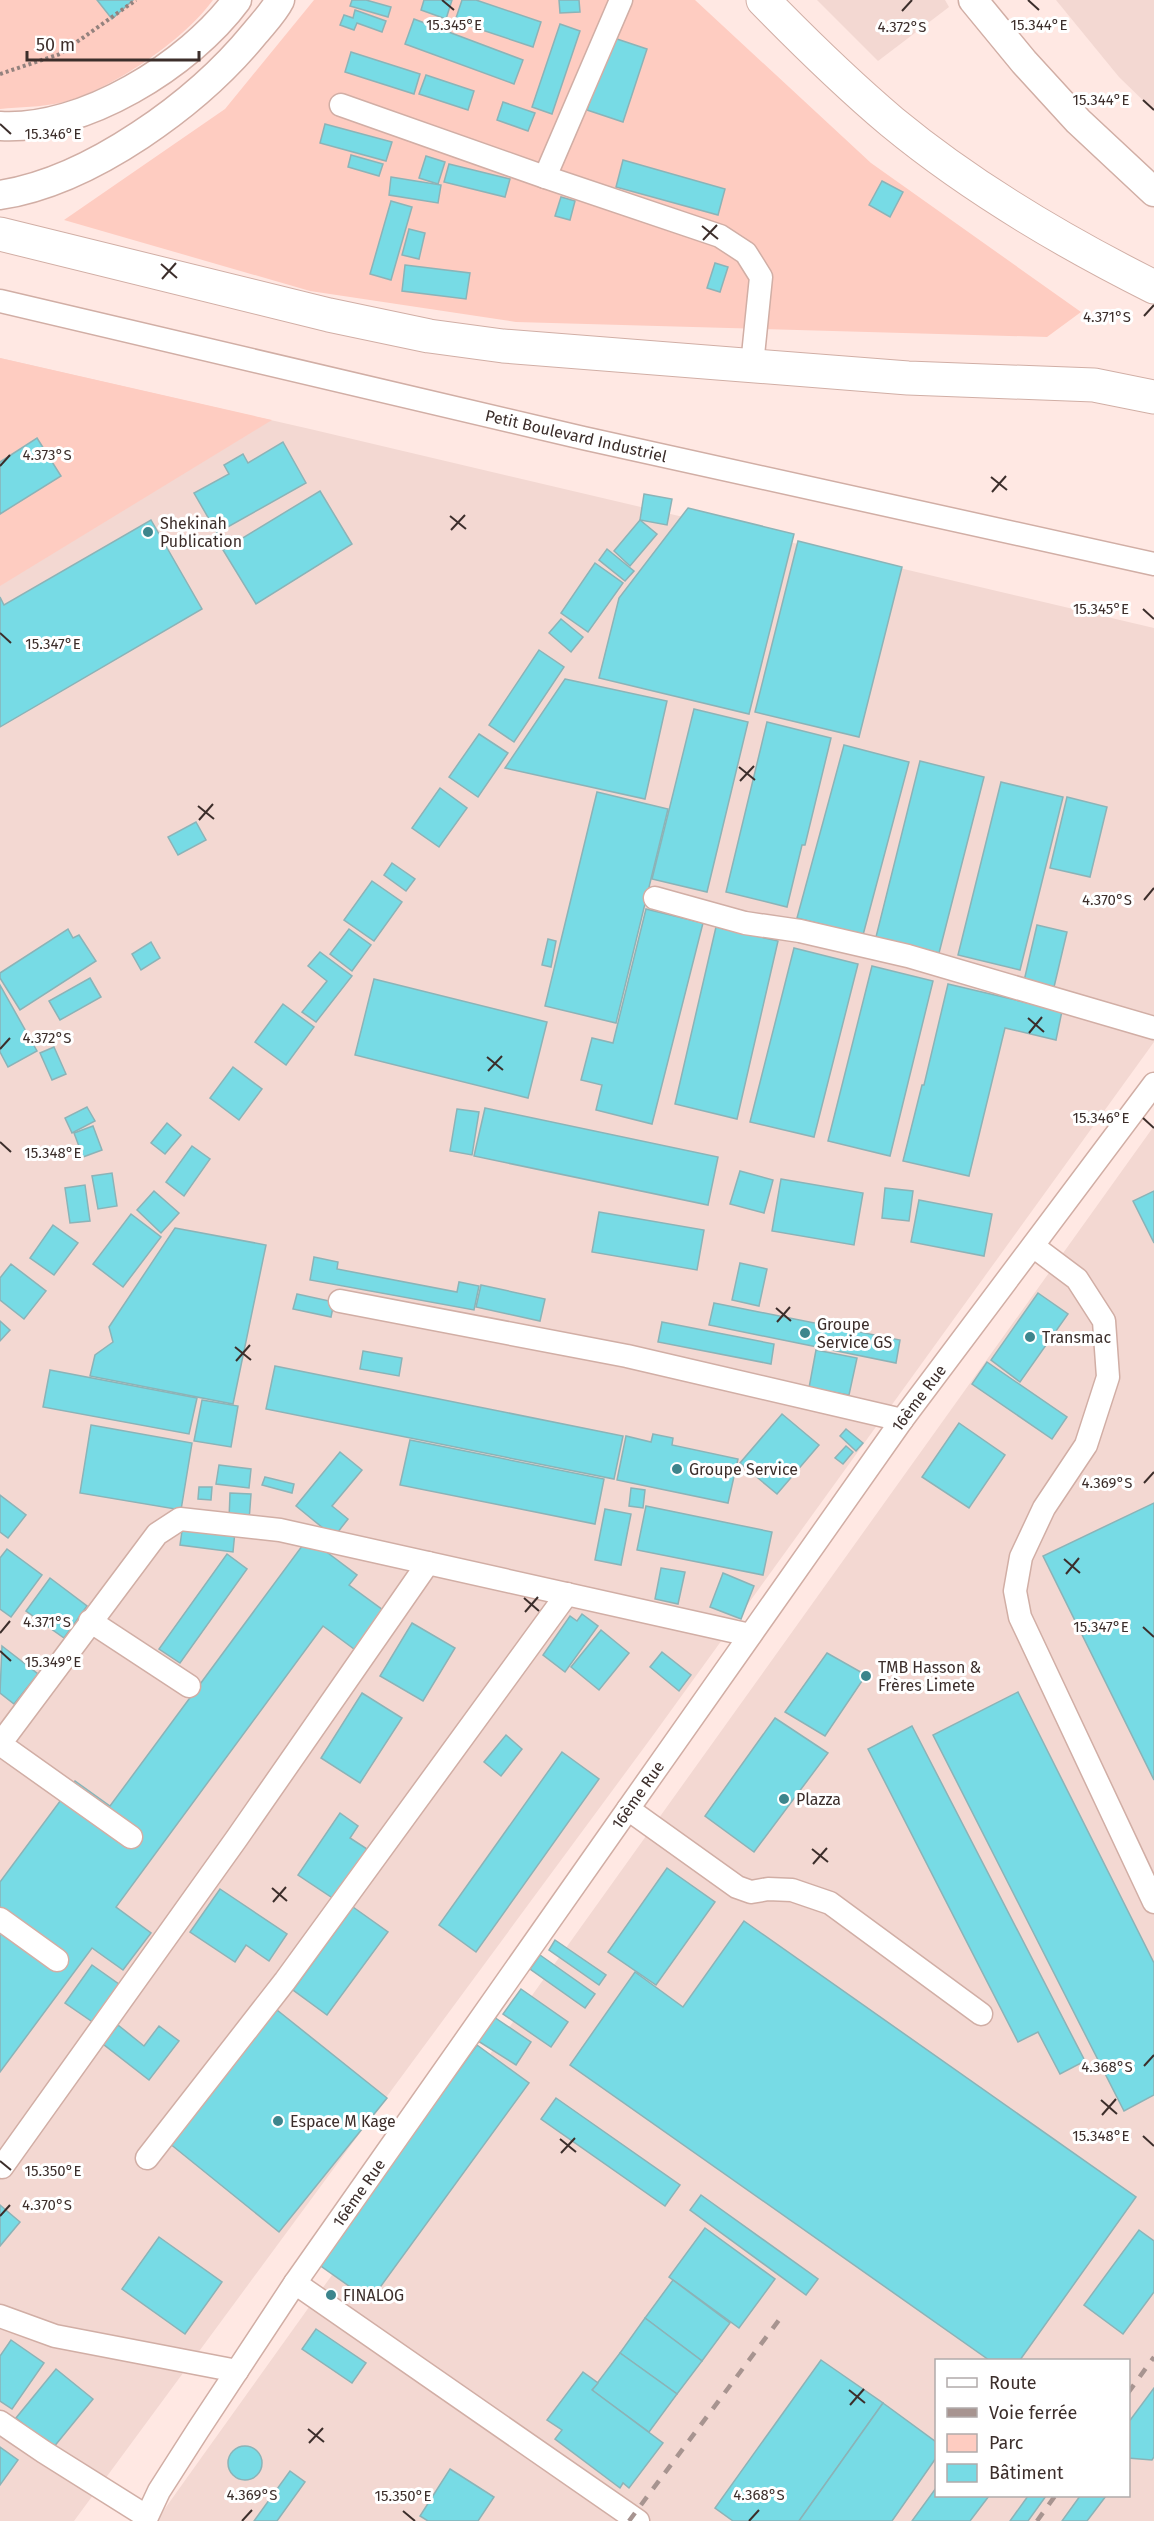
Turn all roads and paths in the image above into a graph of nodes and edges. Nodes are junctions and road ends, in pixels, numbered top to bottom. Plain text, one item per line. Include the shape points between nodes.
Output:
1 (136, 0) edge
2 (237, 0) edge
3 (280, 0) edge
4 (621, 0) edge
5 (763, 0) edge
6 (973, 0) edge
7 (0, 74) edge
8 (341, 105) dead end
9 (0, 126) edge
10 (545, 177) junction
11 (1154, 192) edge
12 (0, 195) edge
13 (0, 234) edge
14 (1154, 287) edge
15 (0, 301) edge
16 (752, 365) junction
17 (1154, 397) edge
18 (1154, 564) edge
19 (655, 898) dead end
20 (1154, 1028) edge
21 (1154, 1084) edge
22 (1033, 1246) junction
23 (340, 1301) dead end
24 (902, 1420) junction
25 (428, 1563) junction
26 (567, 1594) junction
27 (90, 1621) junction
28 (750, 1635) junction
29 (189, 1686) dead end
30 (627, 1809) junction
31 (131, 1838) dead end
32 (1154, 1902) edge
33 (0, 1919) edge
34 (57, 1960) dead end
35 (981, 2014) dead end
36 (147, 2158) dead end
37 (2, 2167) dead end
38 (295, 2283) junction
39 (0, 2316) edge
40 (237, 2371) junction
41 (0, 2422) edge
42 (142, 2519) edge
43 (638, 2521) edge

1 - 7 path via 60,54
2 - 9 main road via 186,54 135,88 70,115 41,123
3 - 12 main road via 234,59 182,105 77,169 48,182
4 - 10 street
5 - 14 highway via 813,52 911,136 1001,201
6 - 11 main road via 1078,121
8 - 10 street
10 - 16 street via 720,236 746,253 761,277
13 - 16 highway via 429,336 503,346
15 - 18 street, Petit Boulevard Industriel via 583,438
16 - 17 highway via 908,378 1094,385
19 - 20 street via 745,923 800,931 908,956
21 - 22 street, 16ème Rue
22 - 24 street, 16ème Rue
22 - 32 street via 1077,1279 1104,1321 1108,1377 1086,1445 1044,1508 1021,1557 1015,1591 1020,1617
23 - 24 street via 627,1356
24 - 28 street, 16ème Rue
25 - 26 street
25 - 27 street via 280,1530 180,1519 157,1534
25 - 37 street
26 - 28 street
26 - 36 street via 285,1981
27 - 29 street
27 - 31 street via 0,1744
28 - 30 street, 16ème Rue
30 - 35 street via 737,1887 751,1892 792,1890 830,1903
30 - 38 street, 16ème Rue
33 - 34 street
38 - 40 street, 16ème Rue
38 - 43 street
39 - 40 street via 55,2336
40 - 42 street, 16ème Rue
41 - 42 street

